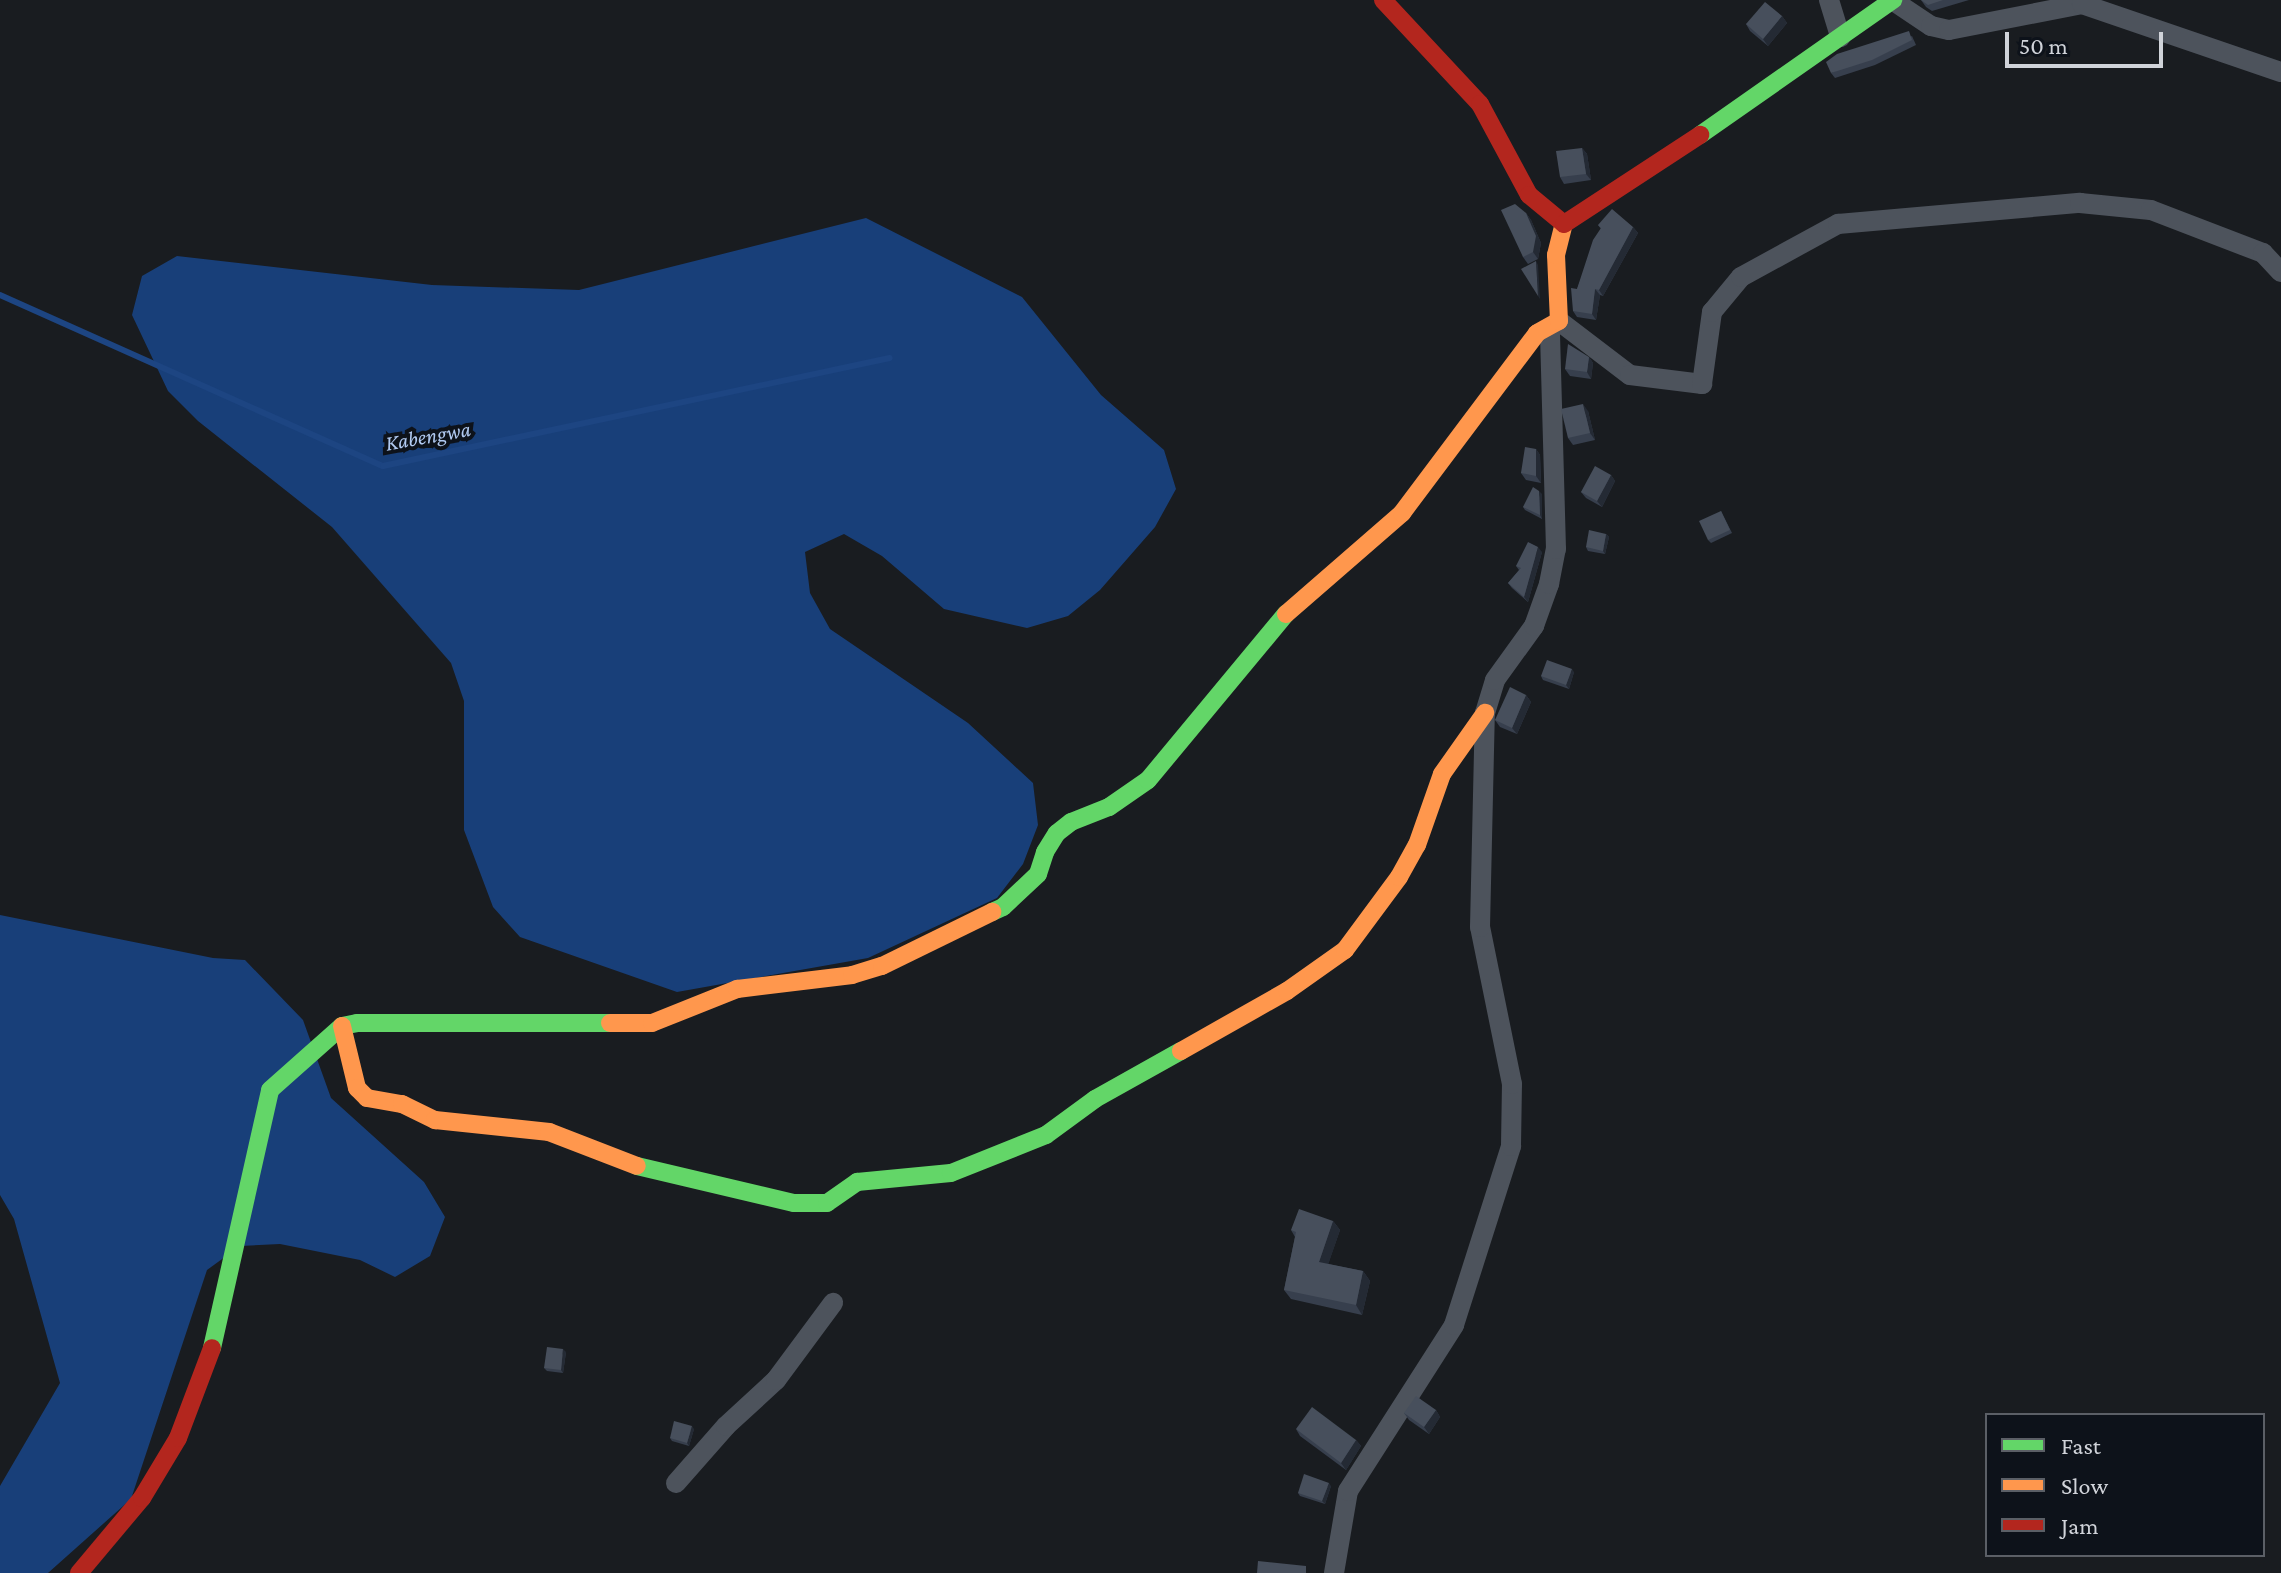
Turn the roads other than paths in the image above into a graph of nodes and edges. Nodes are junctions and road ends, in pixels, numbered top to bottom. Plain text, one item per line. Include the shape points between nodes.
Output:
1 (1383, 0) edge
2 (1829, 0) edge
3 (1893, 0) edge
4 (1840, 37) junction
5 (2281, 72) edge
6 (1564, 224) junction
7 (2281, 272) edge
8 (1555, 325) junction
9 (1485, 713) junction
10 (342, 1026) junction
11 (833, 1303) dead end
12 (676, 1483) dead end
13 (79, 1573) edge
14 (1334, 1573) edge

1 - 6 street via 1480,104 1529,195
2 - 4 street
3 - 4 street
3 - 5 street via 1931,26 1949,30 2082,4
4 - 6 street
6 - 8 street via 1556,255
7 - 8 street via 2263,253 2151,210 2080,203 1838,224 1741,277 1712,312 1702,384 1630,375
8 - 9 street via 1556,549 1534,626 1495,680
8 - 10 street via 1537,333 1402,513 1284,616 1148,780 1057,833 1038,874 1003,907 882,966 852,975 737,989 652,1023
9 - 10 street via 1442,774 1417,845 1399,877 1345,950 1287,991 1095,1099 1046,1135 951,1173 857,1182 827,1203 794,1203 623,1163 549,1132 435,1120 402,1104 367,1098 357,1088
9 - 14 street via 1480,927 1512,1084 1511,1146 1454,1325 1348,1491
10 - 13 street via 270,1090 217,1333 178,1438 142,1498
11 - 12 street via 776,1380

